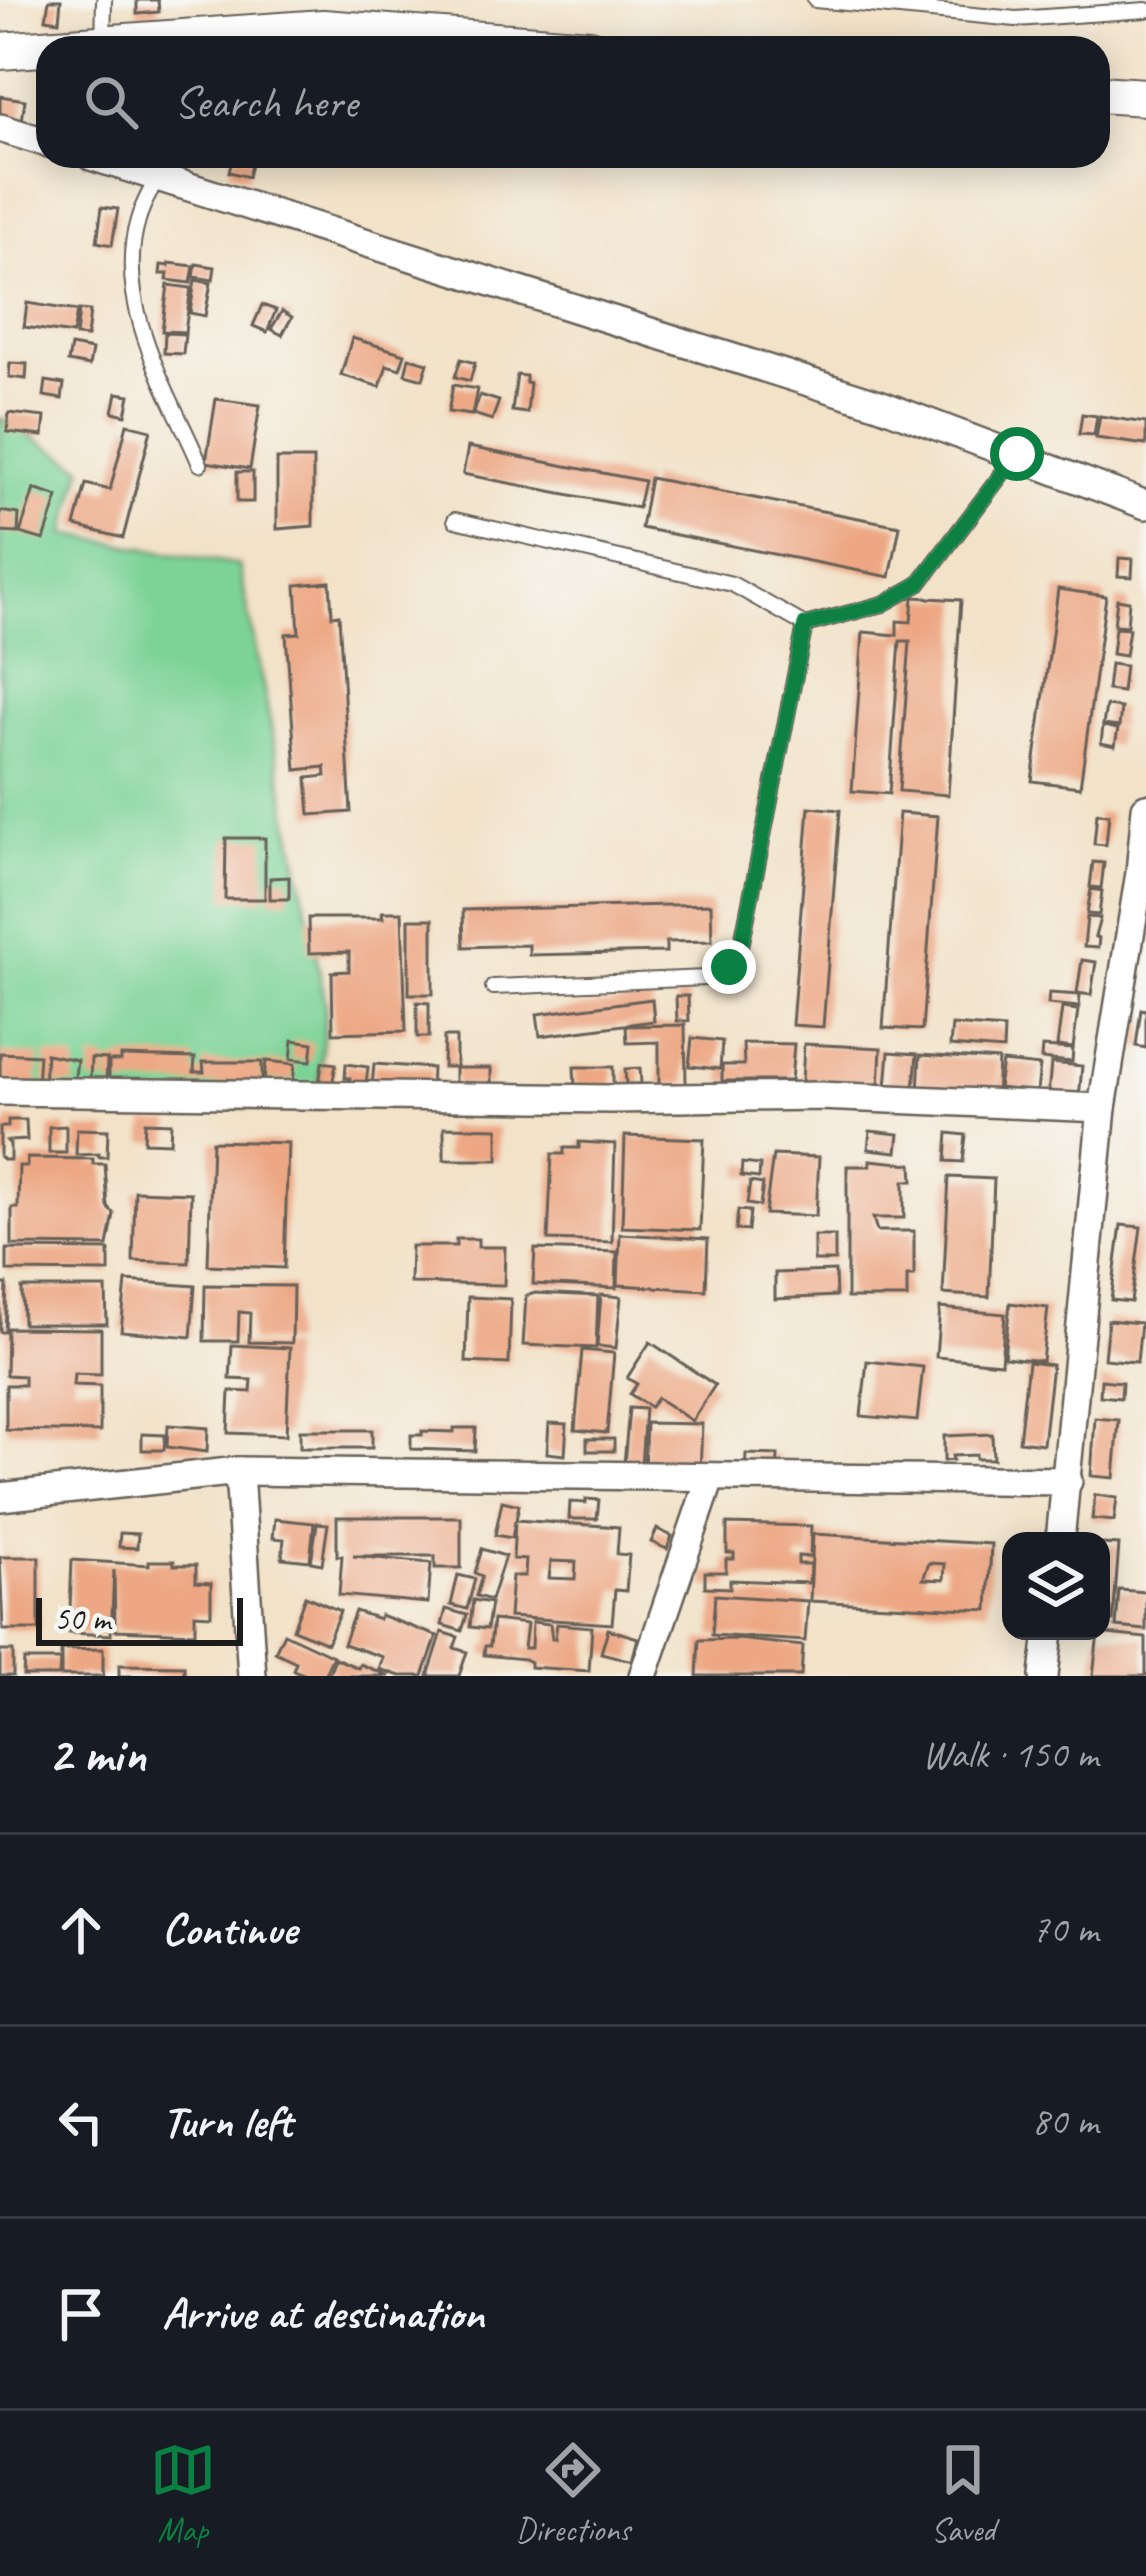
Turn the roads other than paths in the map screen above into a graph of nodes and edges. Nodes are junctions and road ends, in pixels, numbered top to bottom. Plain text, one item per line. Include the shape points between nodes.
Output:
1 (104, 0) edge
2 (815, 0) edge
3 (1146, 10) edge
4 (103, 36) edge
5 (213, 36) edge
6 (430, 36) edge
7 (36, 49) edge
8 (0, 51) edge
9 (1110, 95) edge
10 (1146, 97) edge
11 (0, 128) edge
12 (36, 139) edge
13 (131, 168) edge
14 (158, 176) junction
15 (1017, 454) junction
16 (200, 464) dead end
17 (1146, 505) edge
18 (454, 520) dead end
19 (805, 625) junction
20 (1146, 808) edge
21 (1146, 821) edge
22 (1143, 873) edge
23 (493, 987) dead end
24 (0, 1091) edge
25 (1102, 1108) junction
26 (239, 1471) junction
27 (710, 1479) junction
28 (1068, 1481) junction
29 (0, 1497) edge
30 (1061, 1532) edge
31 (1048, 1640) edge
32 (252, 1676) edge
33 (643, 1676) edge
34 (1044, 1676) edge

1 - 4 lane
2 - 3 lane via 1016,19
5 - 6 street via 323,28
7 - 8 street
9 - 10 street
11 - 12 street
13 - 14 street
14 - 15 street
14 - 16 lane via 138,220 131,269 140,323
15 - 17 street
15 - 19 lane via 919,584 883,604
18 - 19 lane via 732,584
19 - 23 lane via 742,942 729,967 706,978
20 - 21 street
21 - 22 street
22 - 25 street
24 - 25 street via 819,1096
25 - 28 street
26 - 27 street
26 - 29 street
26 - 32 street
27 - 28 street
27 - 33 street
28 - 30 street
31 - 34 street

